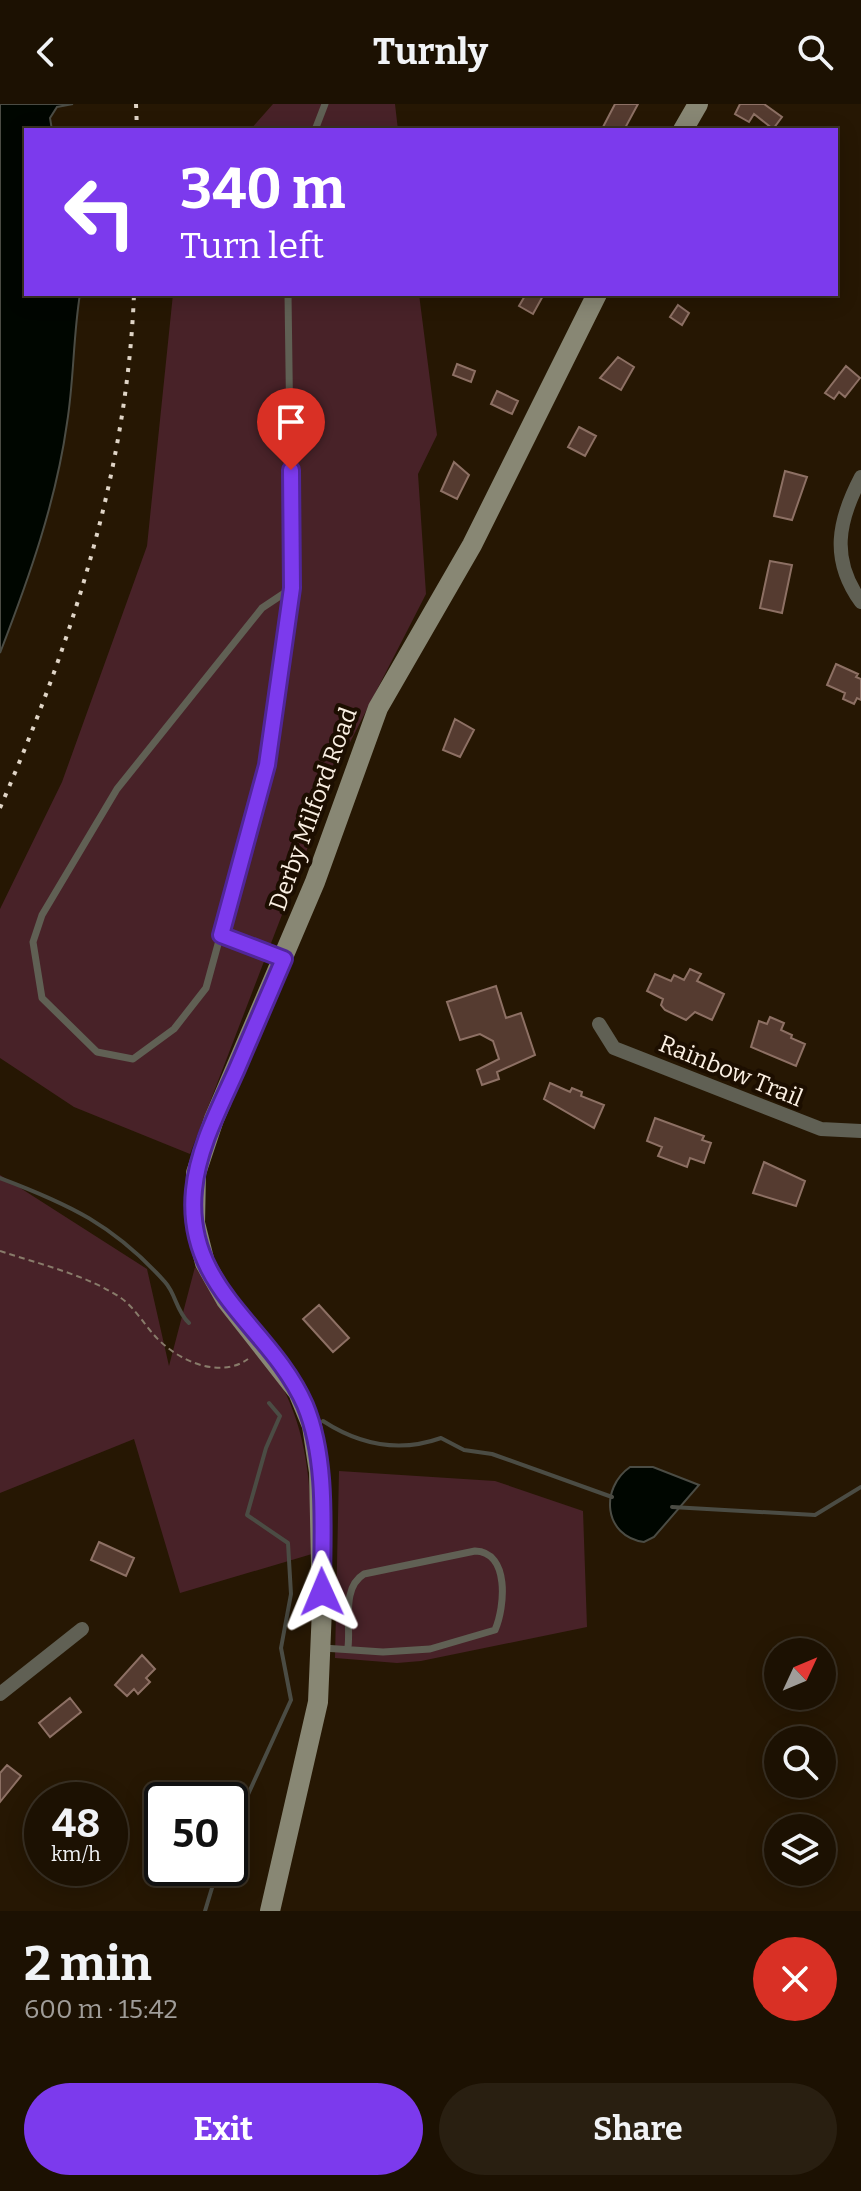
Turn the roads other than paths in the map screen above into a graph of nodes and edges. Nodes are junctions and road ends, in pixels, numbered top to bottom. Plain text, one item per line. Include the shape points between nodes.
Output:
1 (325, 104) edge
2 (698, 104) edge
3 (316, 128) edge
4 (684, 128) edge
5 (288, 296) edge
6 (596, 296) edge
7 (861, 477) edge
8 (292, 588) junction
9 (861, 602) edge
10 (221, 935) junction
11 (284, 959) junction
12 (599, 1024) dead end
13 (861, 1131) edge
14 (82, 1629) dead end
15 (348, 1647) junction
16 (321, 1648) junction
17 (0, 1694) edge
18 (270, 1911) edge

1 - 3 lane
2 - 4 main road
5 - 8 lane
6 - 11 main road, Derby Milford Road via 472,545 378,708
7 - 9 street via 840,524 840,550
8 - 10 lane via 267,765
8 - 10 lane via 262,608 117,789 42,915 33,942 42,998 97,1052 133,1059 174,1029 206,988
10 - 11 lane
11 - 16 main road, Derby Milford Road via 203,1147 194,1192 195,1223 214,1281 298,1392 316,1446
12 - 13 street, Rainbow Trail via 614,1048 821,1129
14 - 17 street
15 - 15 lane via 383,1652 430,1649 495,1630 501,1615 495,1558 475,1551 354,1580
15 - 16 lane
16 - 18 main road, Derby Milford Road via 313,1730

